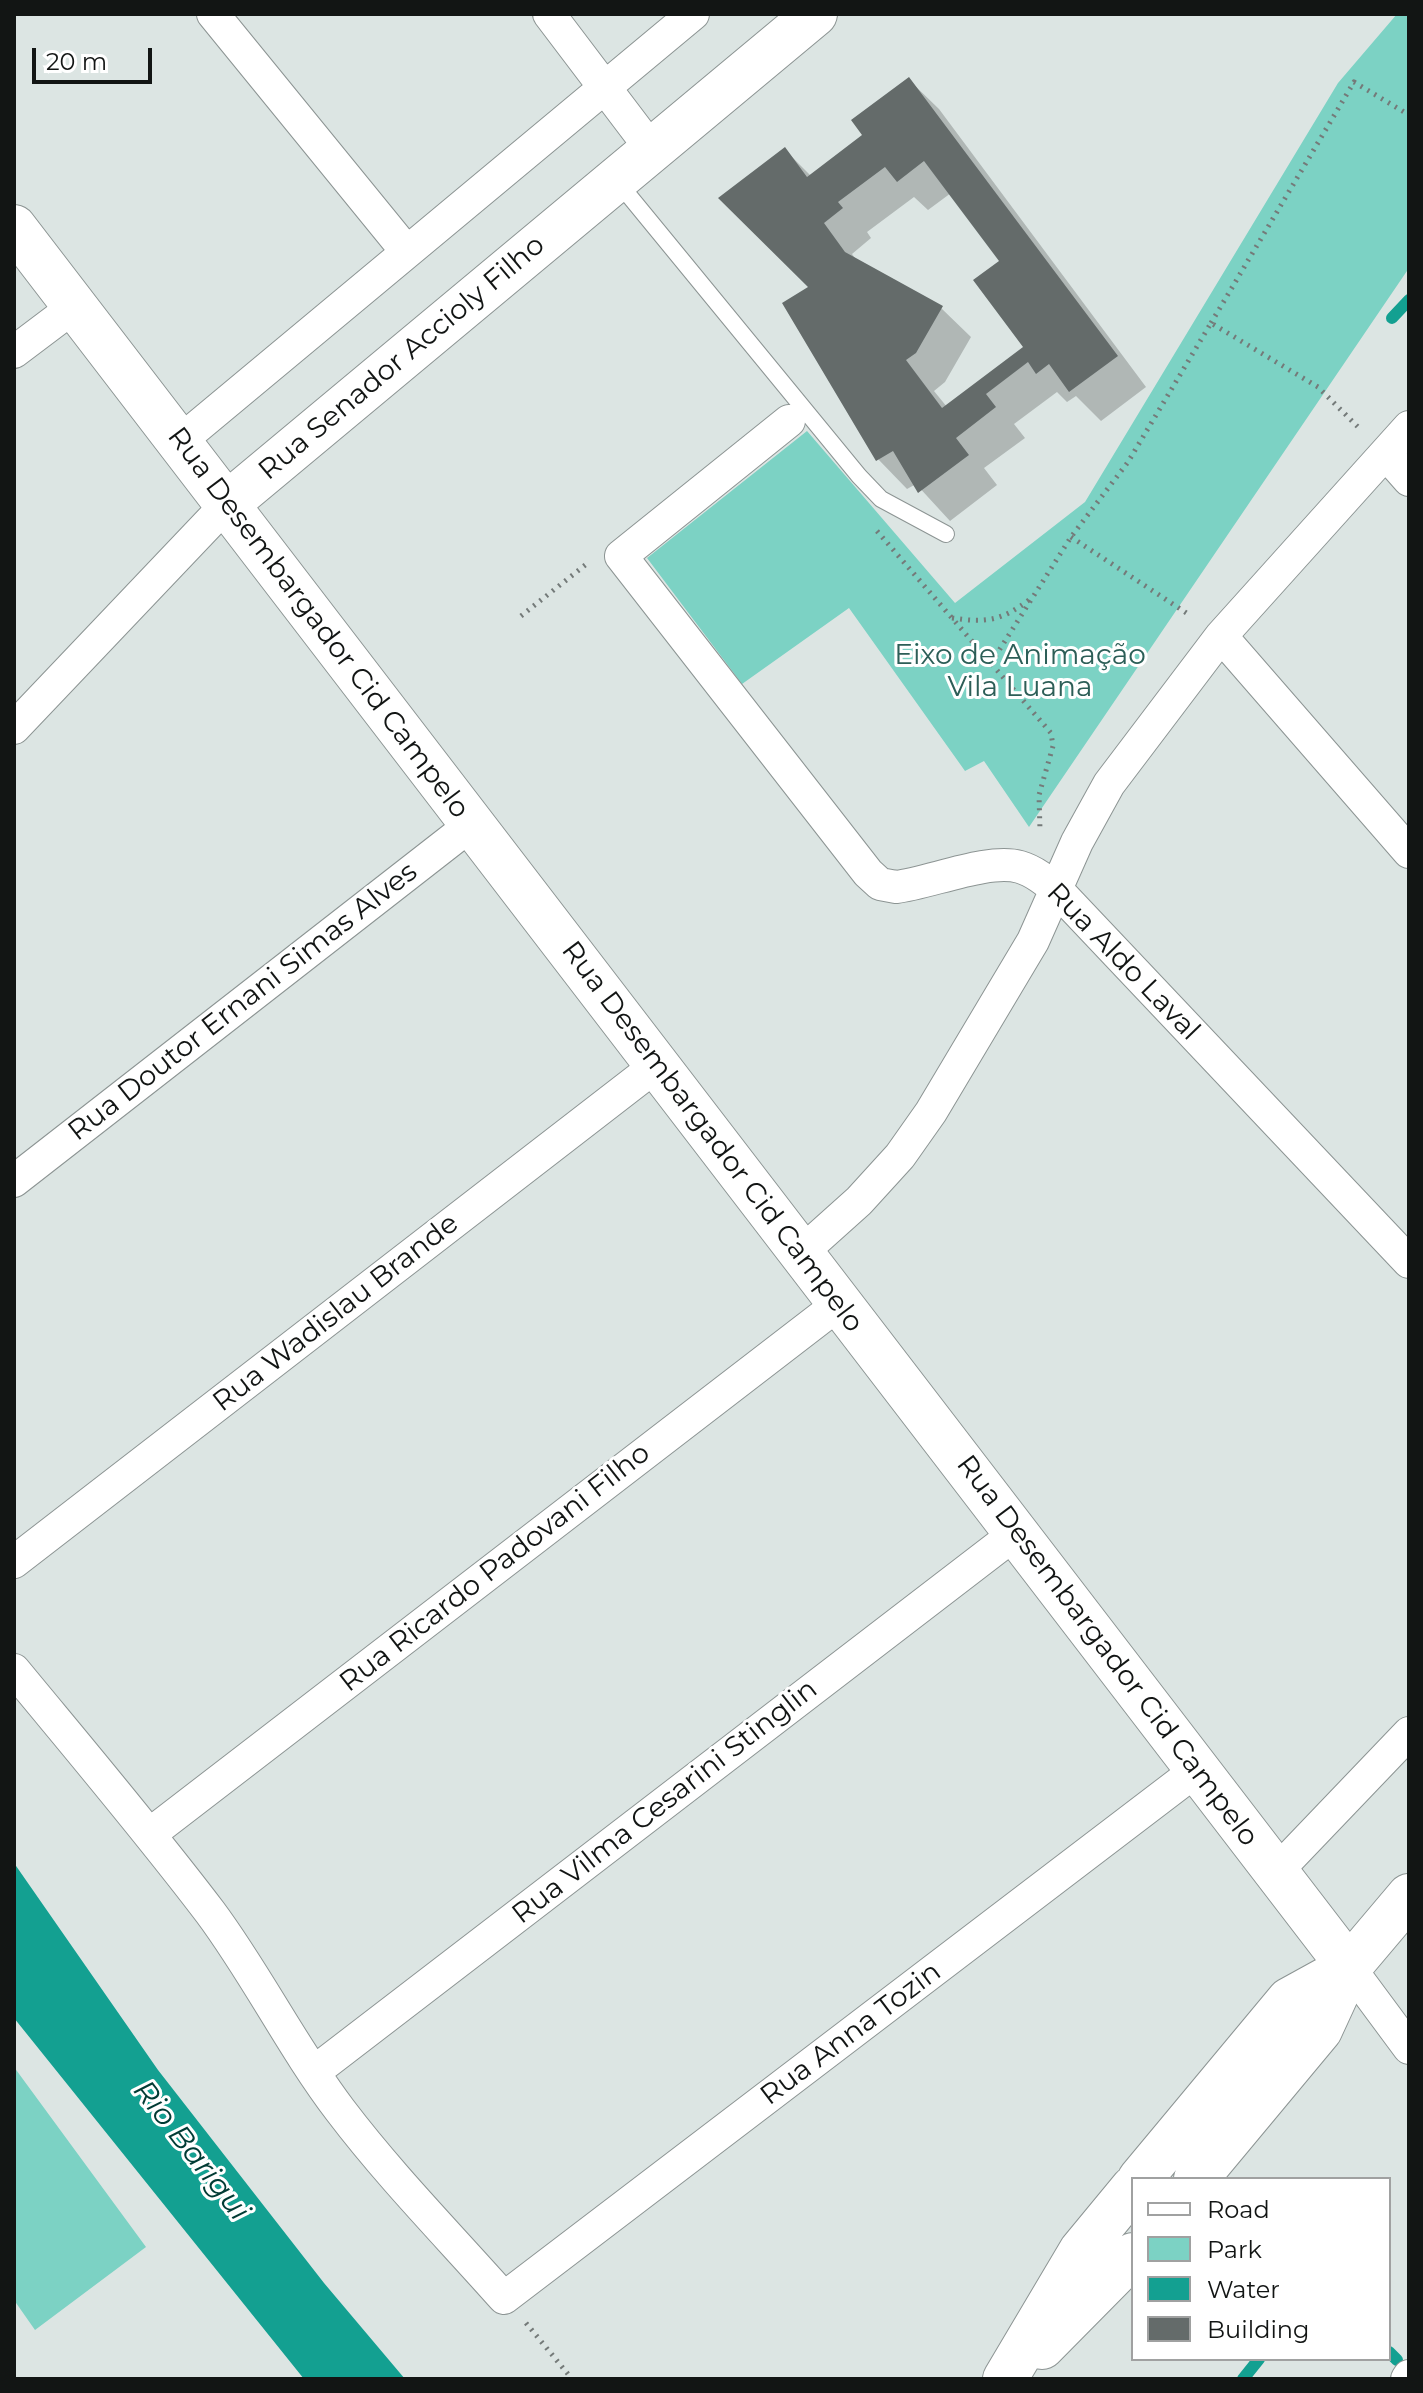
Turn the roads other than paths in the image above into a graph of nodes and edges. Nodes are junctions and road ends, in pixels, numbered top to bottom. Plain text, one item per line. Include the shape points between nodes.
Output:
1 (213, 14) edge
2 (549, 14) edge
3 (693, 14) edge
4 (815, 14) edge
5 (605, 87) junction
6 (652, 150) junction
7 (616, 180) junction
8 (14, 227) edge
9 (407, 252) junction
10 (75, 306) junction
11 (14, 352) edge
12 (789, 421) dead end
13 (1409, 427) edge
14 (179, 442) junction
15 (1387, 455) junction
16 (1409, 480) edge
17 (227, 504) junction
18 (946, 534) dead end
19 (1221, 636) junction
20 (14, 728) edge
21 (472, 824) junction
22 (1409, 852) edge
23 (1057, 890) junction
24 (657, 1065) junction
25 (14, 1181) edge
26 (801, 1253) junction
27 (1409, 1262) edge
28 (840, 1303) junction
29 (1016, 1533) junction
30 (14, 1562) edge
31 (14, 1670) edge
32 (1409, 1733) edge
33 (1198, 1769) junction
34 (150, 1834) junction
35 (1276, 1872) junction
36 (1409, 1896) edge
37 (1349, 1967) junction
38 (1409, 2048) edge
39 (314, 2072) junction
40 (1142, 2177) edge
41 (1198, 2177) edge
42 (1131, 2190) edge
43 (1131, 2257) edge
44 (1007, 2379) edge

1 - 9 street
2 - 5 street
3 - 5 street
4 - 6 street, Rua Senador Accioly Filho
5 - 6 street
5 - 9 street
6 - 7 street, Rua Senador Accioly Filho
7 - 17 street, Rua Senador Accioly Filho
7 - 18 lane via 859,476 881,499
8 - 10 street, Rua Desembargador Cid Campelo
9 - 14 street
10 - 11 street
10 - 14 street, Rua Desembargador Cid Campelo
12 - 23 street, Rua Aldo Laval via 621,556 880,884 914,885 993,865 1019,867
13 - 15 street
14 - 17 street, Rua Desembargador Cid Campelo
15 - 16 street
15 - 19 street
17 - 20 street, Rua Senador Accioly Filho
17 - 21 street, Rua Desembargador Cid Campelo
19 - 22 street
19 - 23 street via 1109,784
21 - 24 street, Rua Desembargador Cid Campelo
21 - 25 street, Rua Doutor Ernani Simas Alves
23 - 26 street via 1025,954 900,1156
23 - 27 street, Rua Aldo Laval
24 - 26 street, Rua Desembargador Cid Campelo
24 - 30 street, Rua Wadislau Brande
26 - 28 street, Rua Desembargador Cid Campelo
28 - 29 street, Rua Desembargador Cid Campelo
28 - 34 street, Rua Ricardo Padovani Filho
29 - 33 street, Rua Desembargador Cid Campelo
29 - 39 street, Rua Vilma Cesarini Stinglin
31 - 34 street
32 - 35 street
33 - 35 street, Rua Desembargador Cid Campelo
33 - 39 street, Rua Anna Tozin via 504,2298 368,2146
34 - 39 street via 252,1972
35 - 37 street, Rua Desembargador Cid Campelo
36 - 37 street
37 - 38 street, Rua Desembargador Cid Campelo
37 - 40 street via 1289,2000
37 - 41 street via 1320,2030
42 - 44 street via 1081,2251
43 - 44 street

